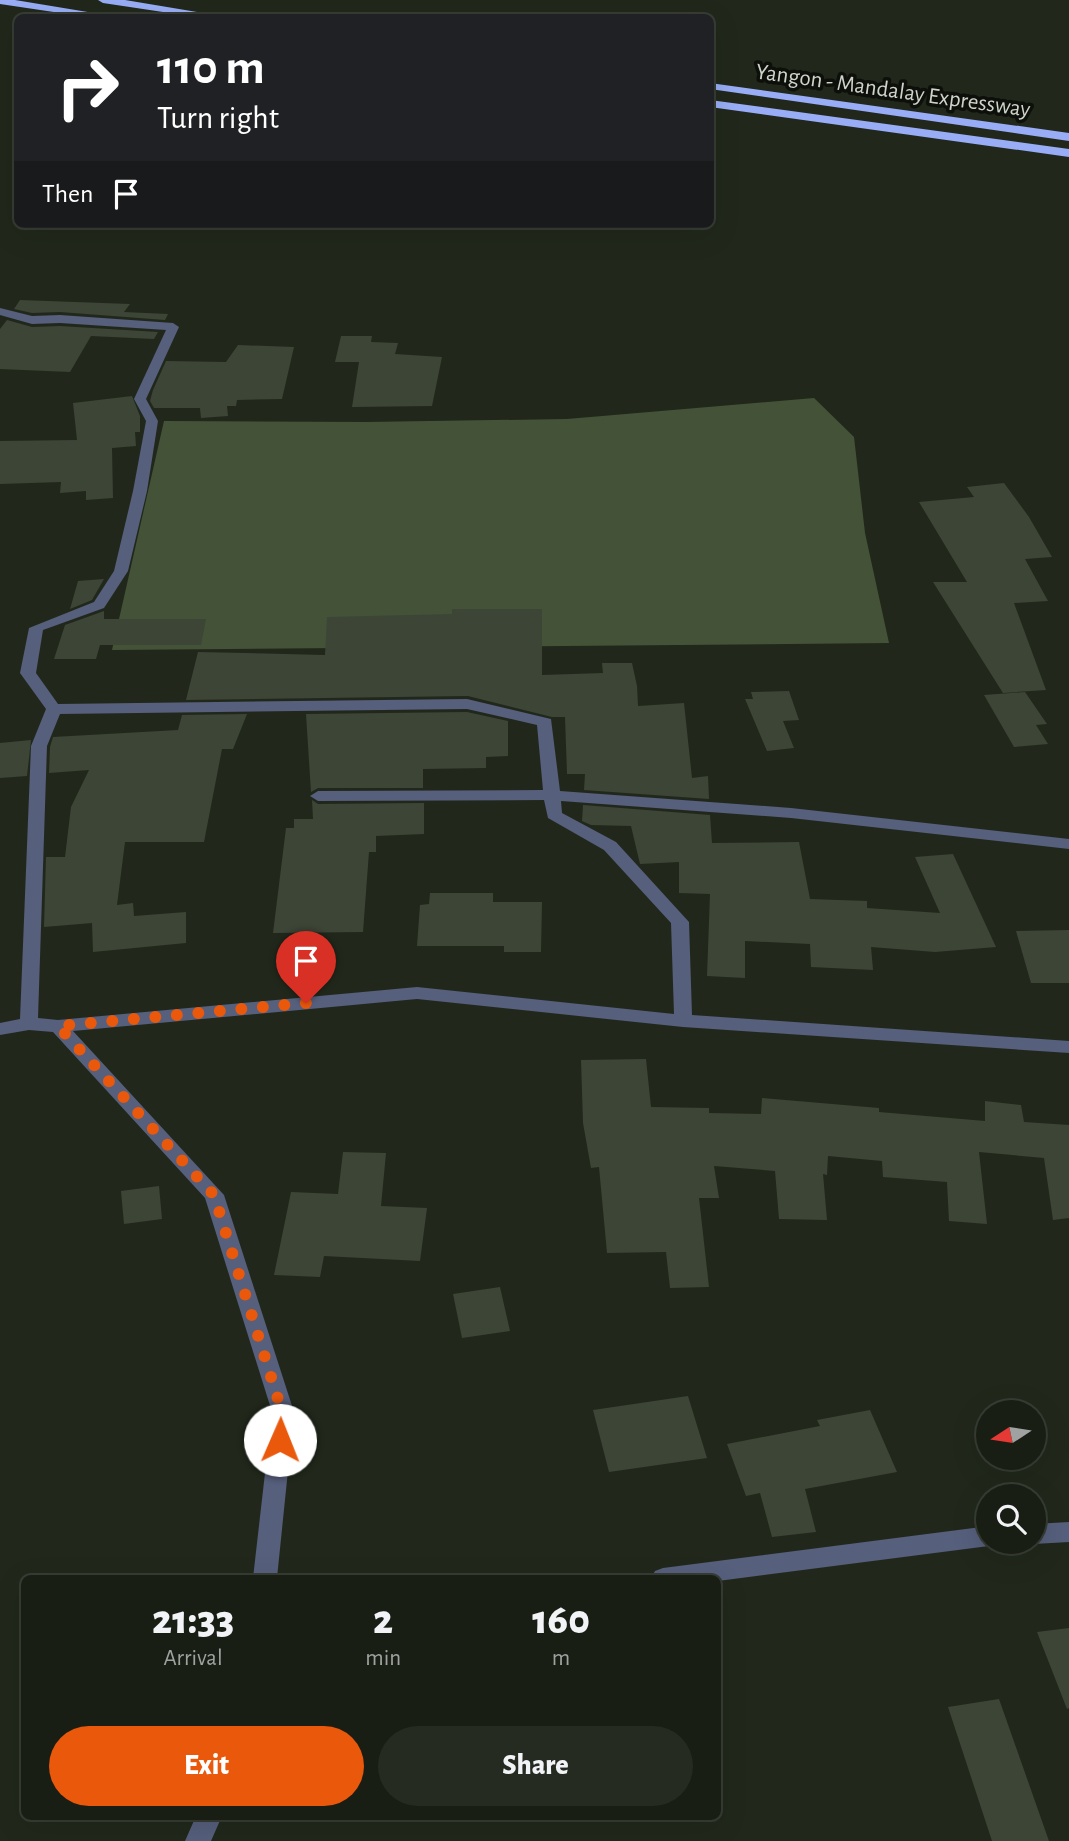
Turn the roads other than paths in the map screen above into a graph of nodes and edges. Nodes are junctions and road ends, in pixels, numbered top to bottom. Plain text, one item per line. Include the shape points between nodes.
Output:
1 (103, 0) edge
2 (0, 1) edge
3 (91, 14) edge
4 (200, 14) edge
5 (714, 87) edge
6 (714, 104) edge
7 (1069, 137) edge
8 (1069, 153) edge
9 (0, 311) edge
10 (54, 709) junction
11 (552, 795) junction
12 (318, 796) dead end
13 (1069, 844) edge
14 (682, 1021) junction
15 (29, 1024) junction
16 (58, 1026) junction
17 (0, 1029) edge
18 (1069, 1047) edge
19 (1069, 1532) edge
20 (1046, 1533) edge
21 (976, 1538) edge
22 (265, 1575) edge
23 (686, 1575) edge
24 (207, 1820) edge
25 (198, 1841) edge

1 - 4 highway
2 - 3 highway
5 - 7 highway, Yangon - Mandalay Expressway
6 - 8 highway, Yangon - Mandalay Expressway
9 - 10 street via 33,320 173,327 141,399 152,421 121,571 99,605 36,628 28,673
10 - 11 street via 467,704 545,722
10 - 15 street via 39,746
11 - 12 street
11 - 13 street via 791,813
11 - 14 street via 554,815 610,846 680,922
14 - 16 street via 417,993
14 - 18 street
15 - 16 street
15 - 17 street
16 - 22 street via 214,1195 282,1412
19 - 20 street
21 - 23 street
24 - 25 street

